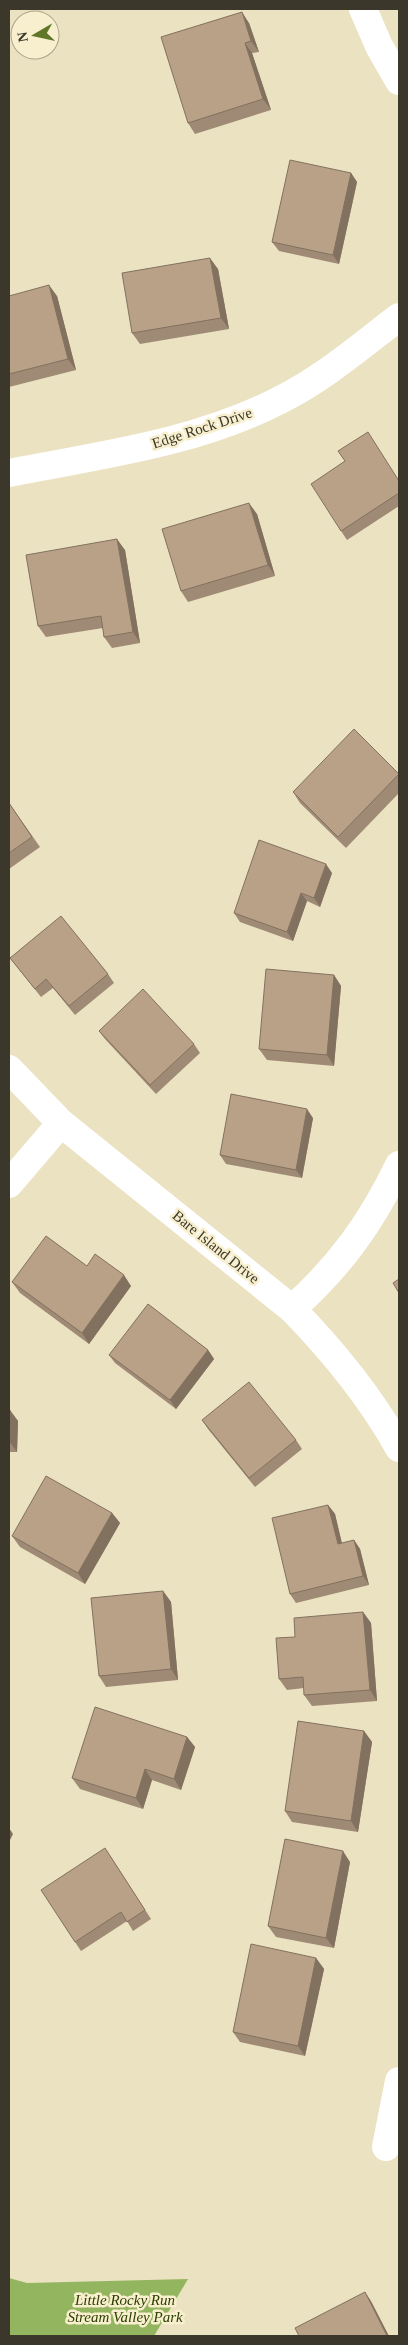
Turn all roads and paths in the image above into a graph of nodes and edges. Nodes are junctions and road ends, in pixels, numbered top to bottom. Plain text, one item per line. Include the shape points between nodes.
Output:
1 (363, 9) edge
2 (399, 81) edge
3 (399, 317) edge
4 (9, 472) edge
5 (9, 1069) edge
6 (61, 1123) junction
7 (399, 1165) edge
8 (9, 1184) edge
9 (292, 1309) junction
10 (399, 1448) edge
11 (399, 2081) edge
12 (386, 2147) dead end

1 - 2 street via 378,46
3 - 4 street, Edge Rock Drive via 326,373 280,400 230,422 149,445
5 - 6 street, Bare Island Drive
6 - 8 street
6 - 9 street, Bare Island Drive
7 - 9 street via 381,1202 346,1254
9 - 10 street, Bare Island Drive via 360,1385
11 - 12 street

